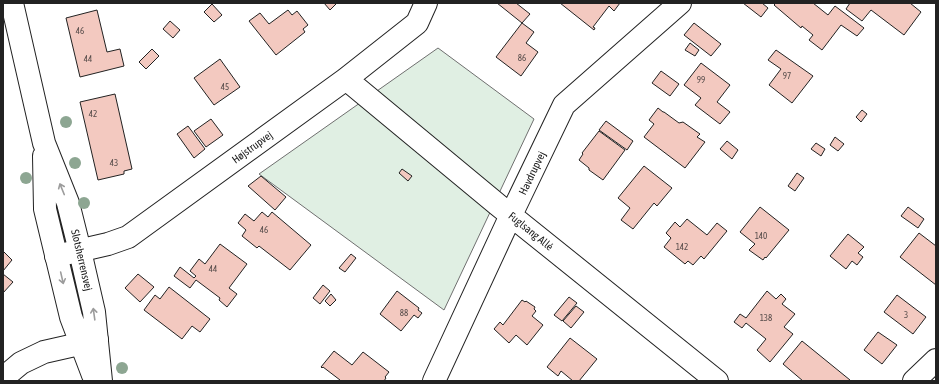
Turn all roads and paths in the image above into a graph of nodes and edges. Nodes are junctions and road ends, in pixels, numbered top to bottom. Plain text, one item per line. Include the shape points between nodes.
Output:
1 (12, 3) edge
2 (426, 3) edge
3 (680, 3) edge
4 (346, 79) junction
5 (44, 143) junction
6 (511, 215) junction
7 (80, 251) junction
8 (56, 256) junction
9 (89, 342) junction
10 (936, 360) edge
11 (3, 378) edge
12 (95, 381) edge
13 (101, 381) edge
14 (434, 381) edge
15 (717, 381) edge
16 (914, 381) edge

1 - 5 street, Slotsherrensvej
2 - 4 street, Højstrupvej via 417,23
3 - 6 street, Havdrupvej via 564,105
4 - 6 street, Fuglsang Allé
4 - 7 street, Højstrupvej via 128,237
7 -> 5 street, Slotsherrensvej via 68,203
5 - 8 street, Slotsherrensvej via 45,209
6 - 14 street, Havdrupvej
6 - 15 street, Fuglsang Allé
7 - 8 street, Højstrupvej
9 -> 7 street, Slotsherrensvej via 94,312
8 -> 9 street, Slotsherrensvej via 71,317
9 - 11 street via 44,352 21,363
9 - 12 street, Slotsherrensvej
9 - 13 street, Slotsherrensvej
10 - 16 street

